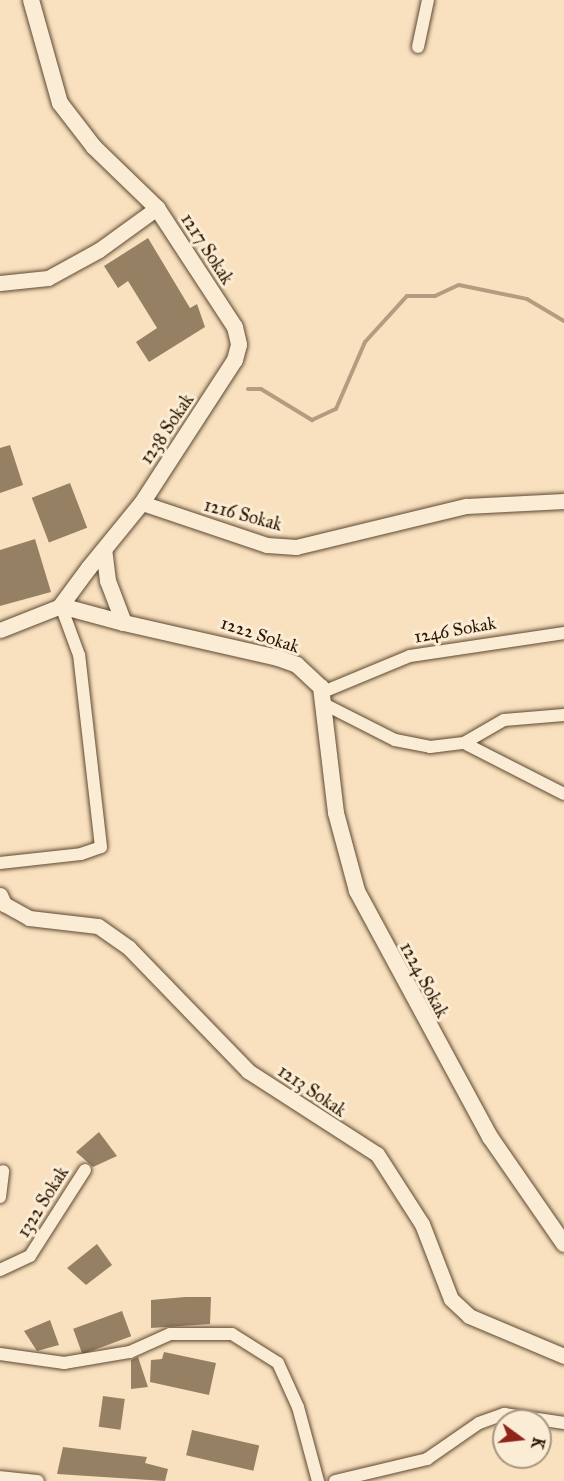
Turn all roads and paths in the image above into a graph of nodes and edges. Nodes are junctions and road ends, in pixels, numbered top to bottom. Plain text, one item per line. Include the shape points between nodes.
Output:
1 (31, 0) edge
2 (428, 0) edge
3 (418, 47) dead end
4 (157, 208) junction
5 (0, 283) edge
6 (224, 376) joint
7 (564, 501) edge
8 (142, 503) junction
9 (104, 550) junction
10 (61, 606) junction
11 (124, 623) junction
12 (0, 630) edge
13 (564, 633) edge
14 (324, 699) junction
15 (564, 715) edge
16 (464, 743) junction
17 (564, 794) edge
18 (0, 863) edge
19 (1, 904) edge
20 (85, 1170) dead end
21 (3, 1171) dead end
22 (0, 1197) edge
23 (564, 1244) edge
24 (0, 1270) edge
25 (0, 1354) edge
26 (564, 1356) edge
27 (564, 1423) edge
28 (0, 1477) edge
29 (38, 1481) edge
30 (318, 1481) edge
31 (335, 1481) edge

1 - 4 main road via 60,103 94,147
2 - 3 street
4 - 5 street, 1217 Sokak via 48,278
4 - 6 main road, 1217 Sokak via 235,327 239,345
6 - 8 main road, 1238 Sokak
7 - 8 street, 1216 Sokak via 466,506 296,547 267,545
8 - 9 main road
9 - 10 main road
9 - 11 main road via 108,581
10 - 11 main road, 1222 Sokak
10 - 12 street
10 - 18 street via 79,655 101,847 81,854
11 - 14 main road, 1222 Sokak via 278,658 297,666
13 - 14 street, 1246 Sokak via 410,656
14 - 16 street, 1222 Sokak via 395,740 430,747
14 - 23 main road, 1224 Sokak via 330,777 357,891 490,1137
15 - 16 street, 1222 Sokak via 504,720
16 - 17 street
19 - 26 street, 1213 Sokak via 29,918 98,926 129,948 248,1071 377,1154 422,1224 451,1299 469,1316
20 - 24 street, 1322 Sokak via 30,1256
21 - 22 street
25 - 30 street via 64,1362 130,1352 170,1334 232,1334 278,1363 298,1407
27 - 31 street via 504,1414 479,1423 427,1459
28 - 29 street

